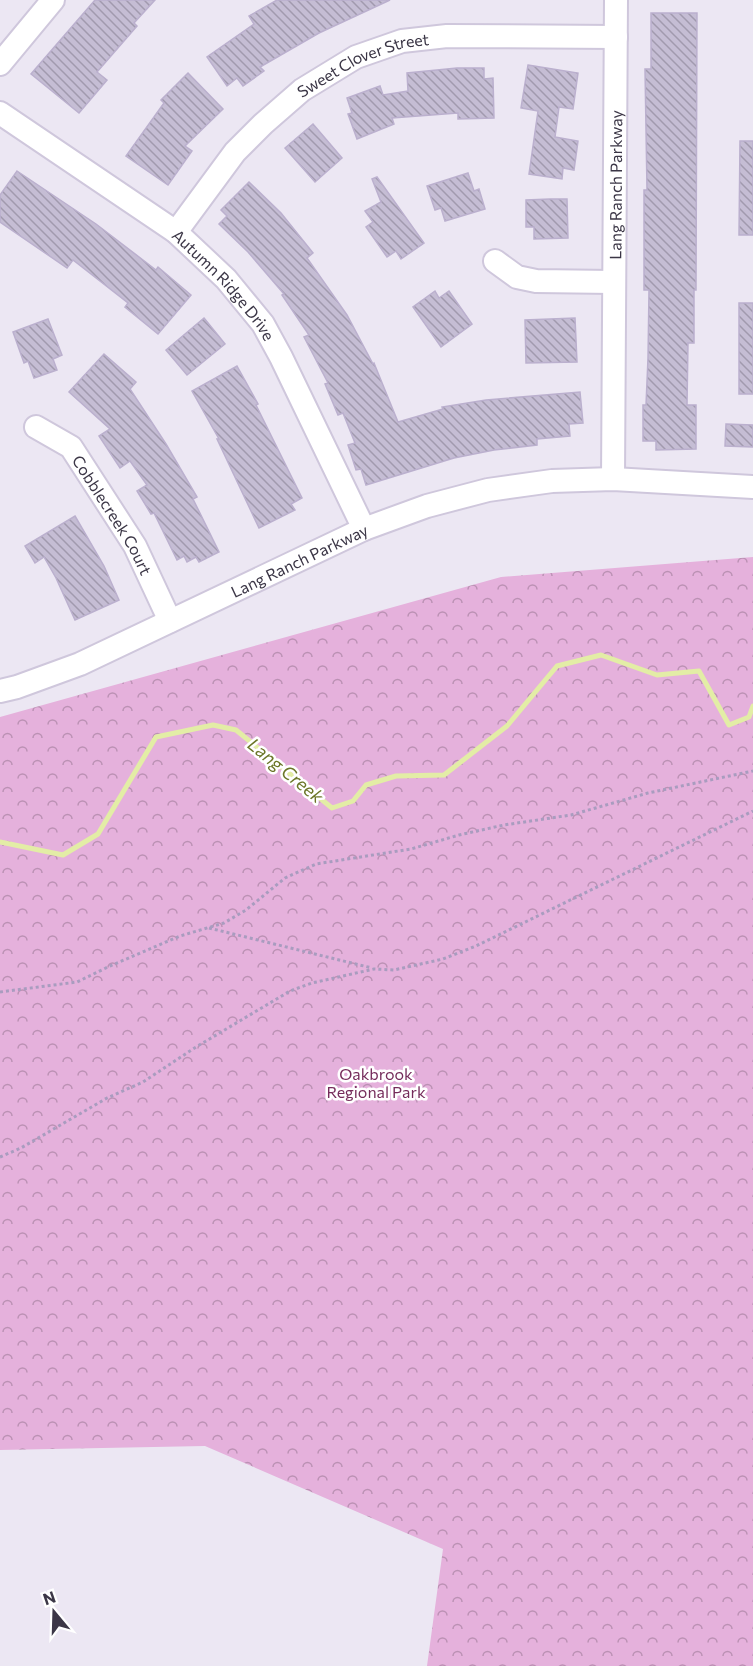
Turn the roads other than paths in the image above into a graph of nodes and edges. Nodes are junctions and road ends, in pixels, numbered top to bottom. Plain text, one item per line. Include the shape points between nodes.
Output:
1 (52, 0) edge
2 (616, 0) edge
3 (616, 37) junction
4 (0, 64) edge
5 (0, 113) edge
6 (176, 232) junction
7 (495, 261) dead end
8 (613, 282) junction
9 (36, 427) dead end
10 (613, 479) junction
11 (753, 488) edge
12 (364, 529) junction
13 (170, 621) junction
14 (0, 691) edge

1 - 4 street
2 - 3 street, Lang Ranch Parkway
3 - 6 street, Sweet Clover Street via 447,36 402,41 356,57 302,90 262,124 235,152
3 - 8 street, Lang Ranch Parkway
5 - 6 street, Autumn Ridge Drive
6 - 12 street, Autumn Ridge Drive via 226,279 263,324
7 - 8 street via 517,277 536,281
8 - 10 street, Lang Ranch Parkway
9 - 13 street, Cobblecreek Court via 71,447 135,546
10 - 11 street, Lang Ranch Parkway
10 - 12 street, Lang Ranch Parkway via 552,481 488,490 427,506
12 - 13 street, Lang Ranch Parkway
13 - 14 street, Lang Ranch Parkway via 80,664

